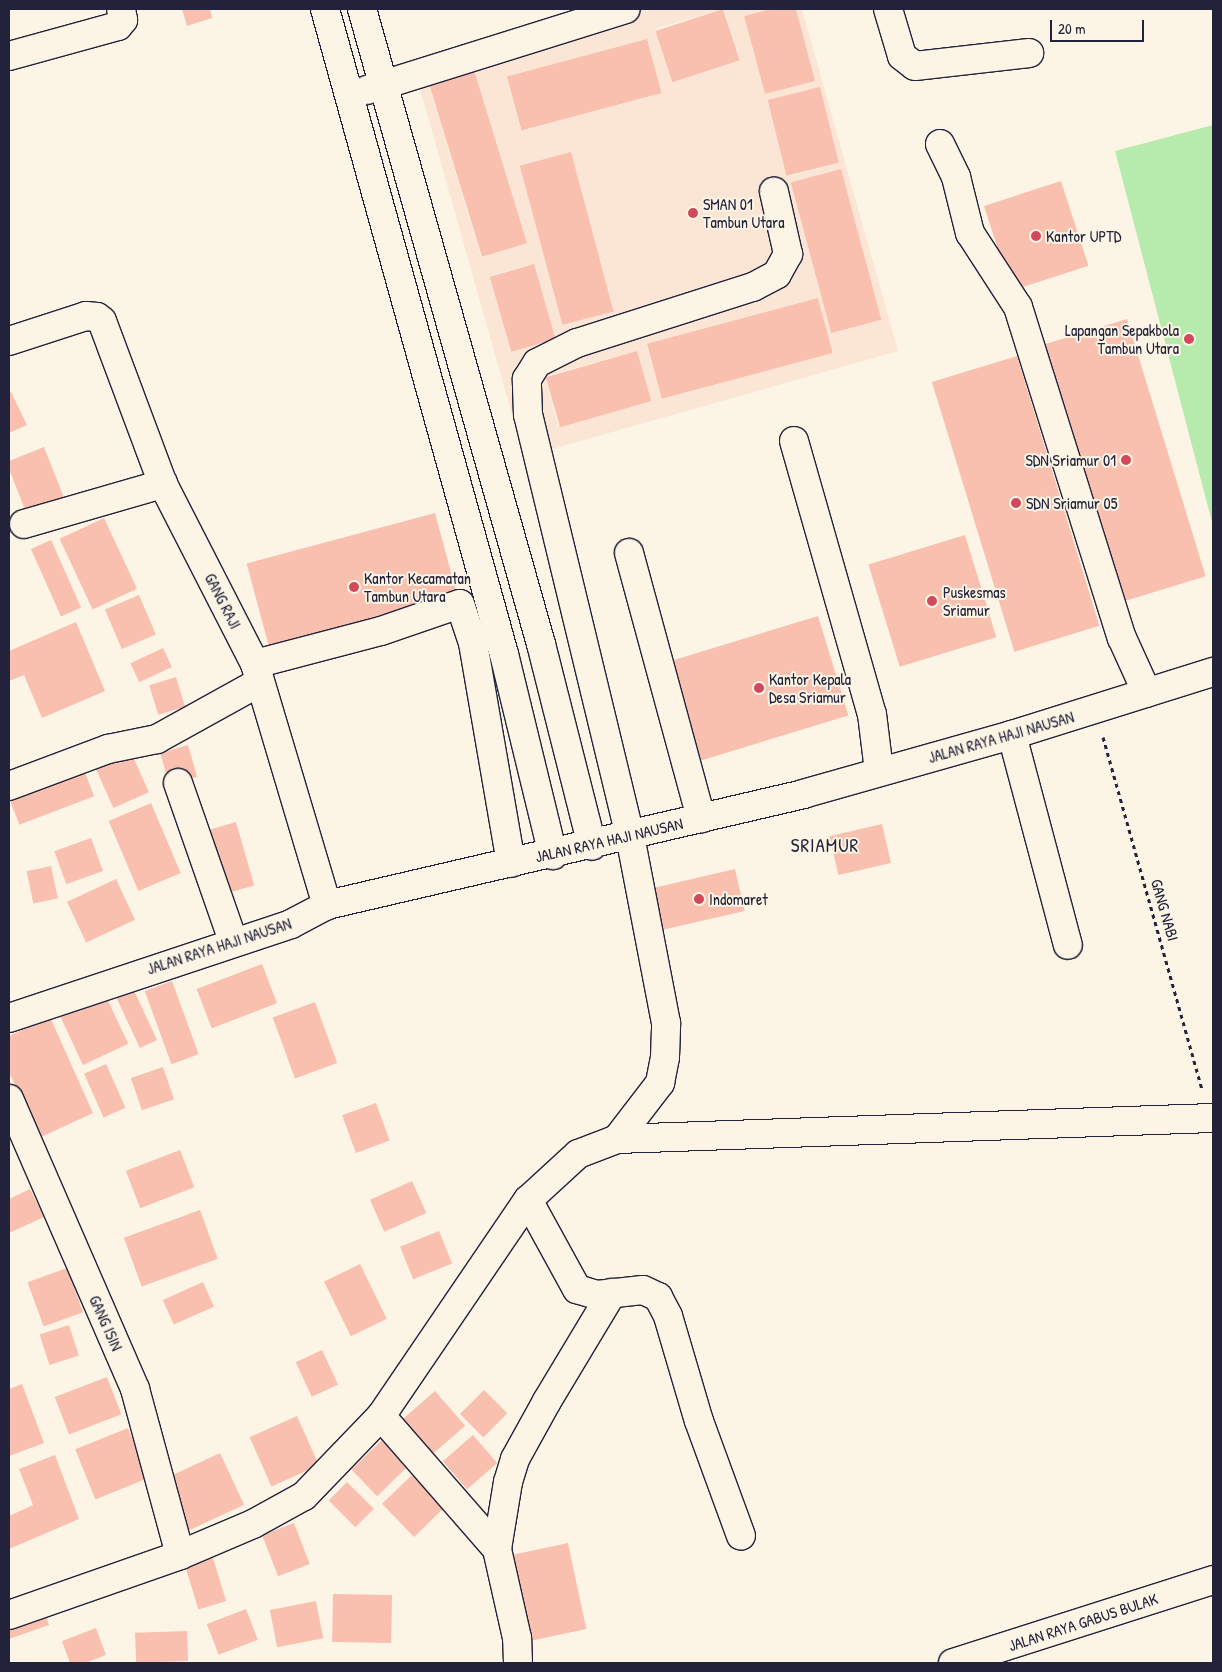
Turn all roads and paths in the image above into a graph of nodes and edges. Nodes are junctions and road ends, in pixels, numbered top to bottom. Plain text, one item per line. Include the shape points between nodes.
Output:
1 (121, 9) edge
2 (325, 9) edge
3 (362, 9) edge
4 (626, 9) edge
5 (888, 9) edge
6 (561, 19) edge
7 (1028, 54) dead end
8 (9, 56) edge
9 (384, 85) junction
10 (349, 95) junction
11 (940, 144) dead end
12 (774, 192) dead end
13 (9, 341) edge
14 (794, 441) dead end
15 (163, 484) junction
16 (24, 524) dead end
17 (628, 553) dead end
18 (541, 644) junction
19 (504, 654) junction
20 (1213, 672) edge
21 (257, 673) junction
22 (1147, 693) junction
23 (1095, 710) junction
24 (1012, 735) junction
25 (879, 771) junction
26 (178, 783) dead end
27 (9, 786) edge
28 (702, 818) junction
29 (630, 836) junction
30 (592, 846) junction
31 (553, 855) junction
32 (511, 863) junction
33 (327, 906) junction
34 (233, 941) junction
35 (1068, 945) dead end
36 (9, 1018) edge
37 (9, 1099) edge
38 (1212, 1118) edge
39 (617, 1139) junction
40 (528, 1200) junction
41 (612, 1293) junction
42 (381, 1416) junction
43 (740, 1536) dead end
44 (497, 1549) junction
45 (180, 1555) junction
46 (1213, 1580) edge
47 (9, 1616) edge
48 (518, 1663) edge
49 (953, 1663) edge

1 - 8 street via 124,20 118,26
2 - 10 street
3 - 9 street
4 - 6 street
5 - 7 street via 902,56 915,66
6 - 9 street
9 - 10 street
9 - 18 street
10 - 19 street
11 - 22 street via 956,177 970,233 1018,307 1122,638
12 - 29 street via 788,254 777,274 753,287 577,343 537,363 527,379 530,424
13 - 15 street, GANG RAJI via 86,316 97,317 104,327
14 - 25 street via 872,714
15 - 16 street
15 - 21 street, GANG RAJI
17 - 28 street
18 - 19 street
18 - 30 street
19 - 31 street
20 - 22 street, JALAN RAYA HAJI NAUSAN
21 - 27 street via 157,739 108,749
21 - 32 street via 460,604 472,643
21 - 33 street, GANG RAJI
22 - 23 street, JALAN RAYA HAJI NAUSAN
23 - 24 street, JALAN RAYA HAJI NAUSAN
23 - 38 path, GANG NABI
24 - 25 street, JALAN RAYA HAJI NAUSAN
24 - 35 street
25 - 28 street, JALAN RAYA HAJI NAUSAN via 804,794
26 - 34 street
28 - 29 street, JALAN RAYA HAJI NAUSAN
29 - 30 street, JALAN RAYA HAJI NAUSAN
29 - 39 street via 666,1023 665,1057 660,1083
30 - 31 street, JALAN RAYA HAJI NAUSAN
31 - 32 street, JALAN RAYA HAJI NAUSAN
32 - 33 street, JALAN RAYA HAJI NAUSAN
33 - 34 street, JALAN RAYA HAJI NAUSAN via 291,924
34 - 36 street, JALAN RAYA HAJI NAUSAN
37 - 45 street, GANG ISIN via 135,1389
38 - 39 street
39 - 40 street via 578,1154
40 - 41 street via 577,1289 587,1294
40 - 42 street
41 - 43 street via 652,1291 664,1308 699,1421
41 - 44 street via 515,1459
42 - 44 street
42 - 45 street via 304,1496 253,1524
44 - 48 street via 517,1638
45 - 47 street
46 - 49 street, JALAN RAYA GABUS BULAK

